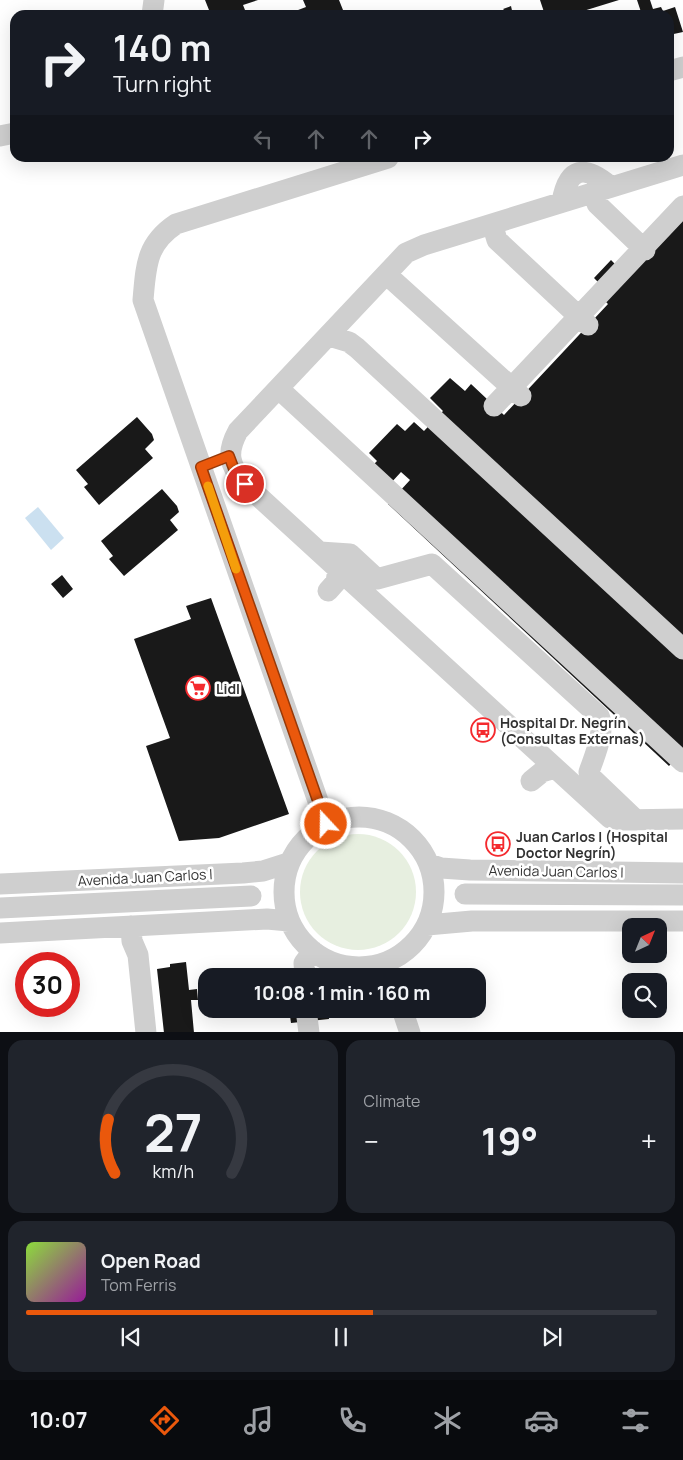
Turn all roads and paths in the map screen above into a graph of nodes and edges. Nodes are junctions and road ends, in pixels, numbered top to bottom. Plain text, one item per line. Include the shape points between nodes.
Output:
1 (375, 162) edge
2 (683, 165) edge
3 (602, 189) junction
4 (683, 206) edge
5 (496, 223) junction
6 (646, 250) dead end
7 (386, 274) junction
8 (588, 325) dead end
9 (329, 336) junction
10 (279, 389) junction
11 (521, 396) dead end
12 (494, 406) dead end
13 (229, 456) junction
14 (201, 467) junction
15 (320, 552) junction
16 (338, 569) junction
17 (328, 591) dead end
18 (683, 649) edge
19 (683, 762) edge
20 (555, 768) junction
21 (531, 781) dead end
22 (683, 819) edge
23 (636, 820) junction
24 (326, 824) junction
25 (288, 863) junction
26 (429, 864) junction
27 (682, 873) edge
28 (0, 884) edge
29 (465, 894) dead end
30 (683, 895) edge
31 (251, 896) dead end
32 (0, 908) edge
33 (289, 921) junction
34 (683, 921) edge
35 (427, 925) junction
36 (131, 926) junction
37 (0, 933) edge
38 (313, 951) junction
39 (304, 968) edge
40 (376, 968) edge
41 (390, 968) edge
42 (307, 1018) edge
43 (405, 1018) edge
44 (146, 1032) edge
45 (309, 1032) edge
46 (410, 1032) edge

1 - 14 street via 176,224 162,234 151,250 145,270 143,300
2 - 3 street
3 - 5 street via 596,175 581,172 566,184 562,202
3 - 6 street via 597,204
4 - 12 street
5 - 7 street via 413,249
5 - 8 street via 497,240
7 - 9 street
7 - 11 street
9 - 10 street
9 - 18 street via 357,348
10 - 13 street via 238,431
10 - 19 street
13 - 14 street
13 - 15 street via 235,472 245,484
14 - 24 street
15 - 16 street
15 - 23 street via 350,554 377,579 432,564 599,716 601,730 590,777
16 - 17 street via 336,582
16 - 20 street
20 - 21 street via 542,772
20 - 23 street via 610,818
22 - 23 street
24 - 25 street via 310,834
24 - 26 street via 352,817 380,820 404,832
25 - 28 street, Avenida Juan Carlos I via 243,873
25 - 33 street via 283,892
26 - 27 street, Avenida Juan Carlos I via 470,870
26 - 35 street via 434,895
29 - 30 street
31 - 32 street, Avenida Juan Carlos I
33 - 36 street via 267,919
33 - 38 street via 297,936
34 - 35 street via 472,921
35 - 41 street
36 - 37 street
36 - 44 street via 132,941 138,955
38 - 39 street via 304,963
38 - 40 street via 337,964
42 - 45 street
43 - 46 street

